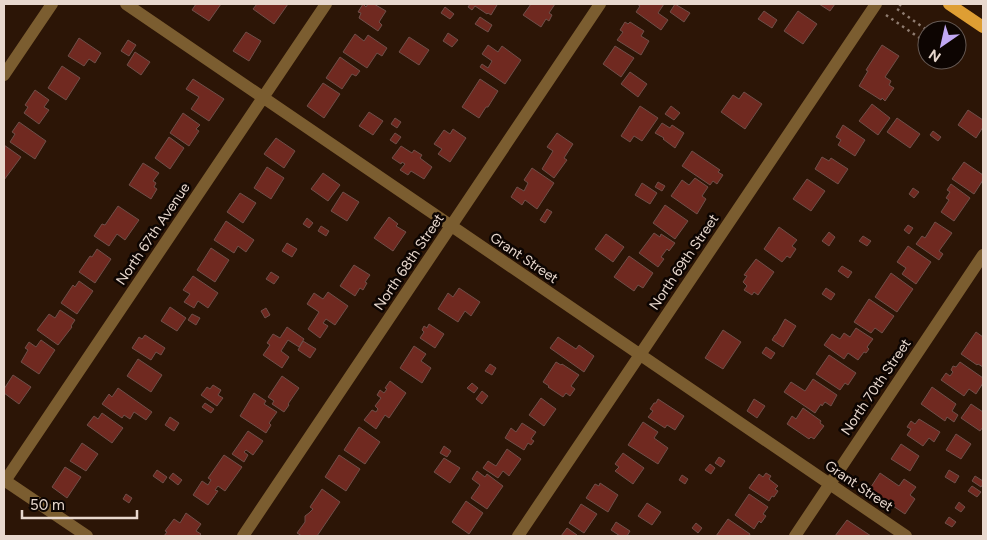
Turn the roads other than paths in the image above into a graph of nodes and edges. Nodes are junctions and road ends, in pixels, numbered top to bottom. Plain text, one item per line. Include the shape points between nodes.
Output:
1 (52, 4) edge
2 (126, 4) edge
3 (326, 4) edge
4 (600, 4) edge
5 (876, 4) edge
6 (957, 6) edge
7 (983, 27) edge
8 (4, 75) edge
9 (263, 98) junction
10 (451, 226) junction
11 (983, 255) edge
12 (640, 355) junction
13 (5, 480) edge
14 (830, 484) junction
15 (87, 536) edge
16 (243, 536) edge
17 (518, 536) edge
18 (795, 536) edge
19 (906, 536) edge

1 - 8 street
2 - 9 street, Grant Street
3 - 9 street, North 67th Avenue
4 - 10 street, North 68th Street
5 - 12 street, North 69th Street
6 - 7 main road
9 - 10 street, Grant Street
9 - 13 street, North 67th Avenue
10 - 12 street, Grant Street
10 - 16 street, North 68th Street
11 - 14 street, North 70th Street
12 - 14 street, Grant Street
12 - 17 street, North 69th Street
13 - 15 street
14 - 18 street, North 70th Street
14 - 19 street, Grant Street

